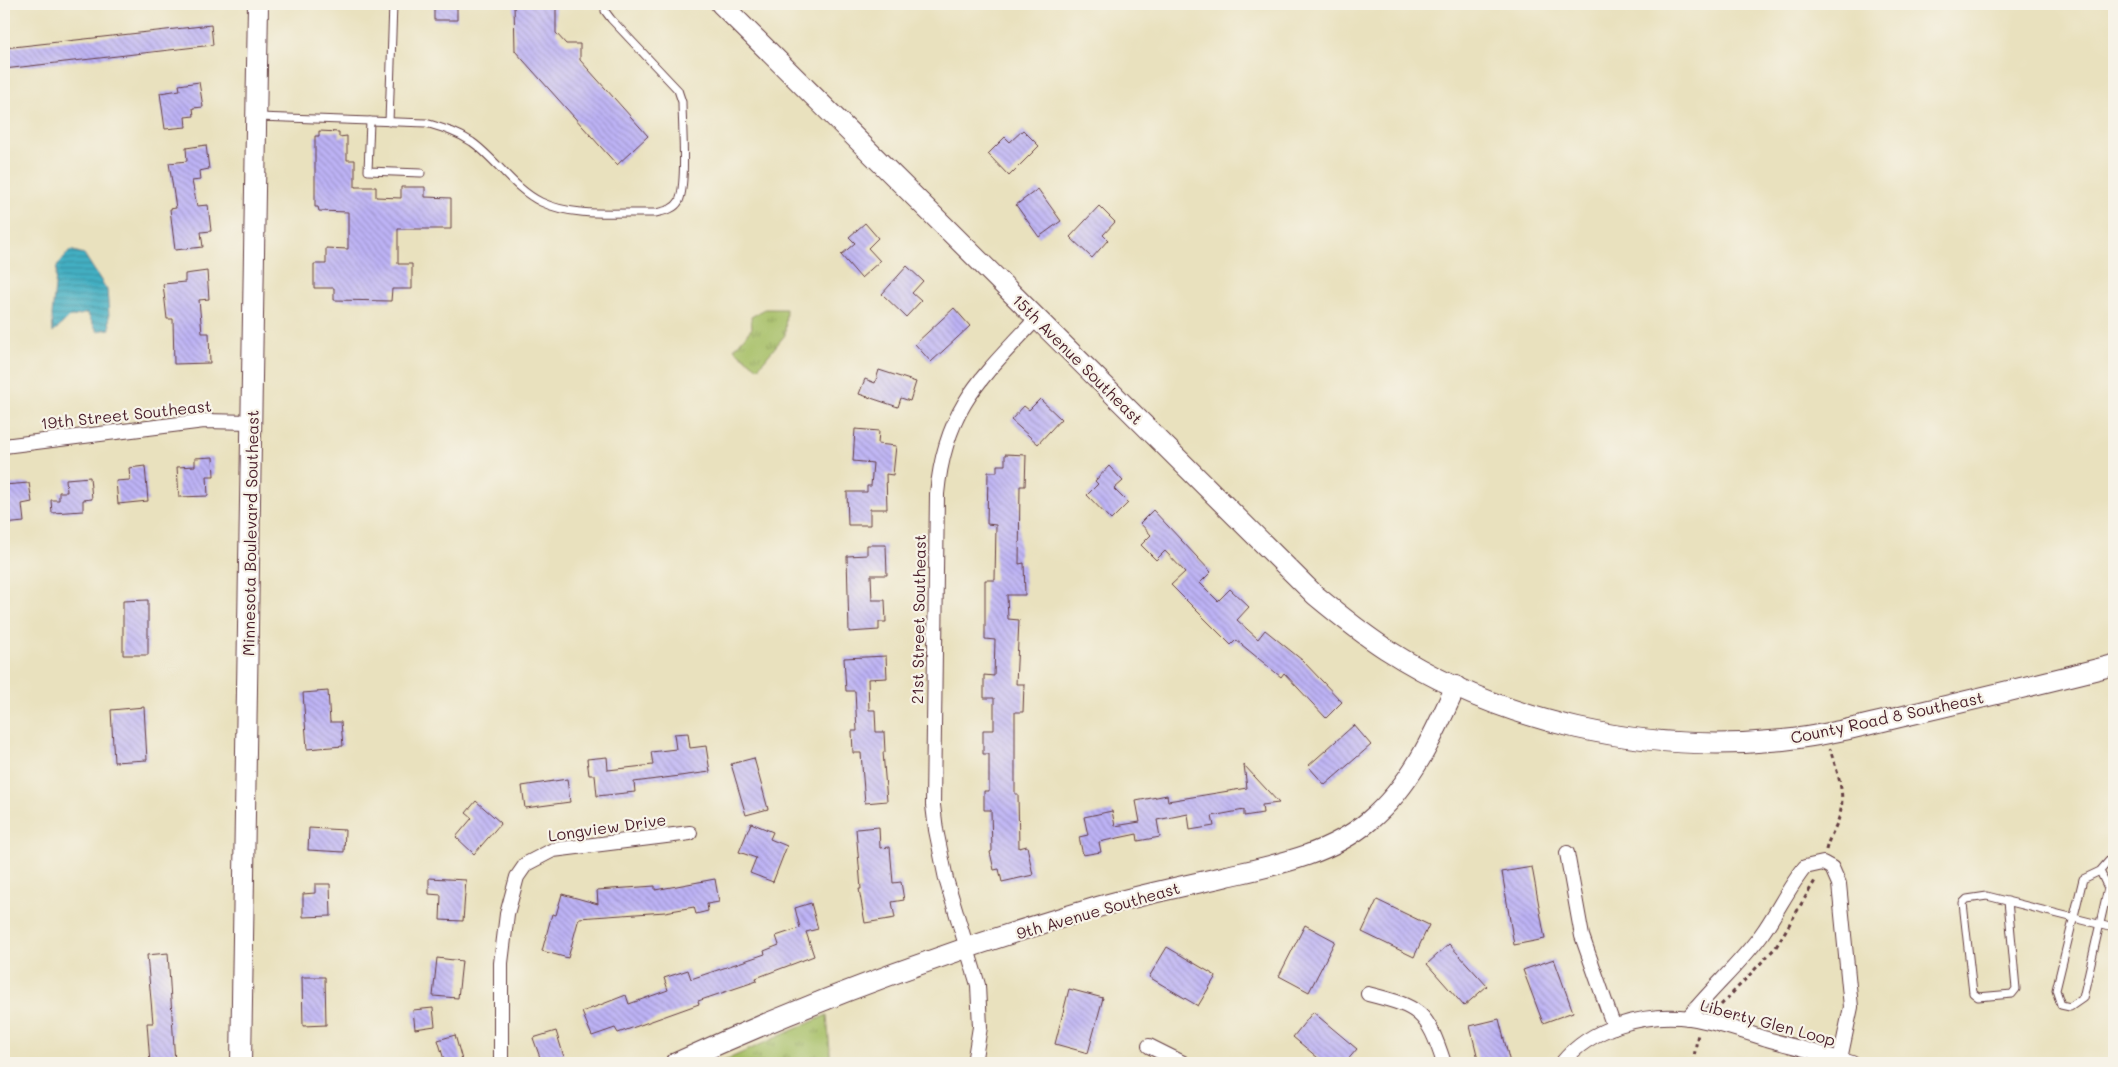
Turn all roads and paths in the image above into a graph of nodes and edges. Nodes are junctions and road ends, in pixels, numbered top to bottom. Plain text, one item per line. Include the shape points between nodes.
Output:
1 (258, 4) edge
2 (393, 4) edge
3 (604, 4) edge
4 (721, 4) edge
5 (256, 117) junction
6 (370, 122) junction
7 (389, 122) junction
8 (421, 173) dead end
9 (1037, 318) junction
10 (252, 422) junction
11 (4, 446) edge
12 (2114, 665) edge
13 (1456, 686) junction
14 (690, 833) dead end
15 (1567, 853) dead end
16 (2114, 855) edge
17 (2100, 871) junction
18 (2008, 901) junction
19 (2072, 918) junction
20 (2100, 924) junction
21 (2114, 928) edge
22 (969, 949) junction
23 (1368, 994) dead end
24 (1688, 1018) junction
25 (1614, 1027) junction
26 (1149, 1046) dead end
27 (1846, 1061) edge
28 (241, 1063) edge
29 (501, 1063) edge
30 (676, 1063) edge
31 (974, 1063) edge
32 (1183, 1063) edge
33 (1444, 1063) edge
34 (1562, 1063) edge

1 - 5 street, Minnesota Boulevard Southeast
2 - 7 lane
3 - 7 lane via 604,11 678,90 682,102 682,188 678,202 669,210 655,213 564,210 540,202 473,143 452,131 426,123
4 - 9 street, 15th Avenue Southeast
5 - 6 lane
5 - 10 street, Minnesota Boulevard Southeast
6 - 7 lane
6 - 8 lane via 368,171
9 - 13 street, 15th Avenue Southeast via 1315,595 1386,649
9 - 22 street, 21st Street Southeast via 968,396 956,416 940,467 937,494 933,805 940,855
10 - 11 street, 19th Street Southeast via 204,421
10 - 28 street, Minnesota Boulevard Southeast
12 - 13 street, County Road 8 Southeast via 1825,734 1777,741 1708,744 1597,733 1502,706
13 - 22 street, 9th Avenue Southeast via 1412,773 1368,822 1333,844 1290,861 1091,909
14 - 29 street, Longview Drive via 553,850 526,864 517,877 507,914 501,972
15 - 25 street via 1578,921
16 - 17 lane
17 - 19 lane via 2083,880
17 - 20 lane via 2108,888
18 - 18 lane via 1972,896 1963,903 1973,993 1978,997 2012,994 2016,989
18 - 19 lane
19 - 20 lane
19 - 20 lane via 2056,990 2061,1005 2070,1007 2083,998
20 - 21 lane
22 - 30 street, 9th Avenue Southeast via 815,1002
22 - 31 street via 980,1008
23 - 33 street via 1411,1006 1421,1014 1430,1025
24 - 25 street, Liberty Glen Loop via 1643,1020
24 - 27 street, Liberty Glen Loop
24 - 27 street, Liberty Glen Loop via 1761,935 1805,867 1823,863 1832,868 1839,884 1851,1007
25 - 34 street, Liberty Glen Loop via 1592,1036
26 - 32 street

